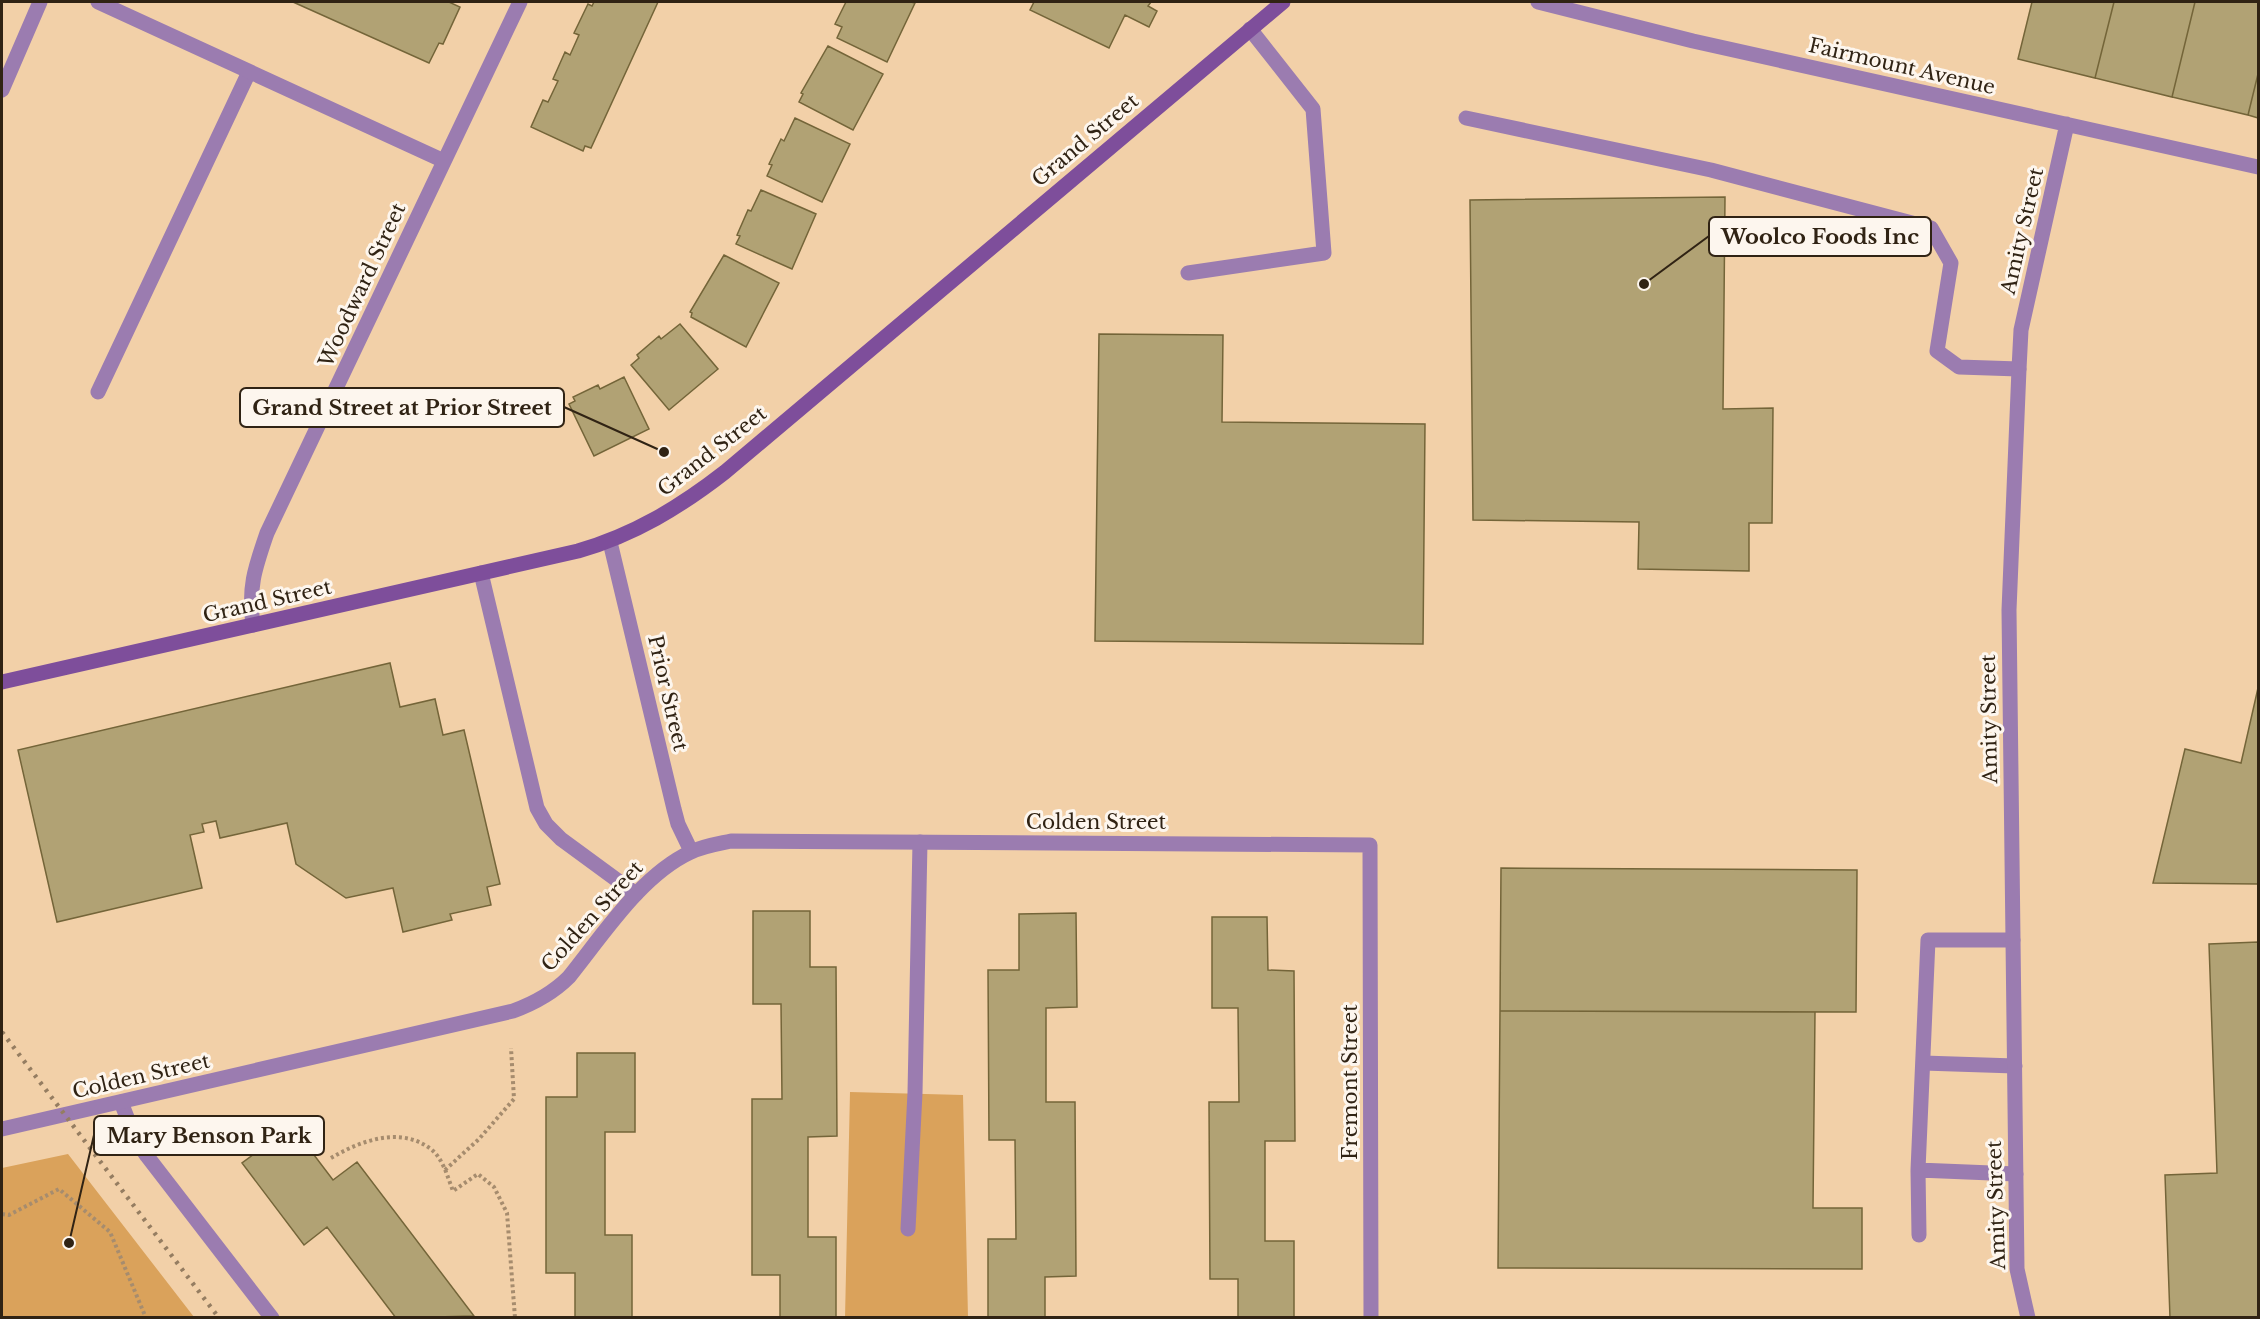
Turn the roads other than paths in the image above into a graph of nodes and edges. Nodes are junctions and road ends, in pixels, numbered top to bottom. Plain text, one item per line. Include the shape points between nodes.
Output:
1 (40, 2) edge
2 (98, 2) edge
3 (520, 2) edge
4 (1283, 2) edge
5 (1538, 2) edge
6 (1250, 29) junction
7 (249, 72) junction
8 (2, 90) edge
9 (1466, 118) dead end
10 (2067, 124) junction
11 (444, 161) junction
12 (2259, 167) edge
13 (1188, 273) dead end
14 (2019, 369) junction
15 (98, 392) dead end
16 (610, 542) junction
17 (481, 573) junction
18 (253, 625) junction
19 (2, 682) edge
20 (920, 842) junction
21 (1370, 845) joint
22 (691, 852) junction
23 (636, 894) junction
24 (2013, 940) junction
25 (1923, 1063) junction
26 (2014, 1066) junction
27 (121, 1102) junction
28 (2, 1129) edge
29 (1918, 1170) junction
30 (2016, 1174) junction
31 (908, 1229) dead end
32 (1919, 1234) dead end
33 (272, 1317) edge
34 (1371, 1317) edge
35 (2028, 1317) edge

1 - 8 street
2 - 7 street
3 - 11 street, Woodward Street
4 - 6 main road, Grand Street
5 - 10 street, Fairmount Avenue via 1693,41
6 - 13 street via 1313,109 1324,253
6 - 16 main road, Grand Street via 716,479 666,513
7 - 11 street
7 - 15 street
9 - 14 street via 1711,170 1931,228 1951,263 1937,351 1959,367
10 - 12 street, Fairmount Avenue
10 - 14 street, Amity Street via 2021,330
11 - 18 street, Woodward Street via 267,532 252,578
14 - 24 street, Amity Street via 2009,610
16 - 17 main road, Grand Street
16 - 22 street, Prior Street via 674,809
17 - 18 main road, Grand Street
17 - 23 street via 537,808 561,839
18 - 19 main road, Grand Street
20 - 21 street, Colden Street
20 - 22 street, Colden Street via 731,841
20 - 31 street
21 - 34 street, Fremont Street
22 - 23 street, Colden Street via 663,869
23 - 27 street, Colden Street via 569,977 529,1005
24 - 25 street via 1928,940
24 - 26 street, Amity Street
25 - 26 street
25 - 29 street
26 - 30 street, Amity Street
27 - 28 street, Colden Street
27 - 33 street via 135,1138 147,1156
29 - 30 street
29 - 32 street
30 - 35 street, Amity Street via 2017,1269

